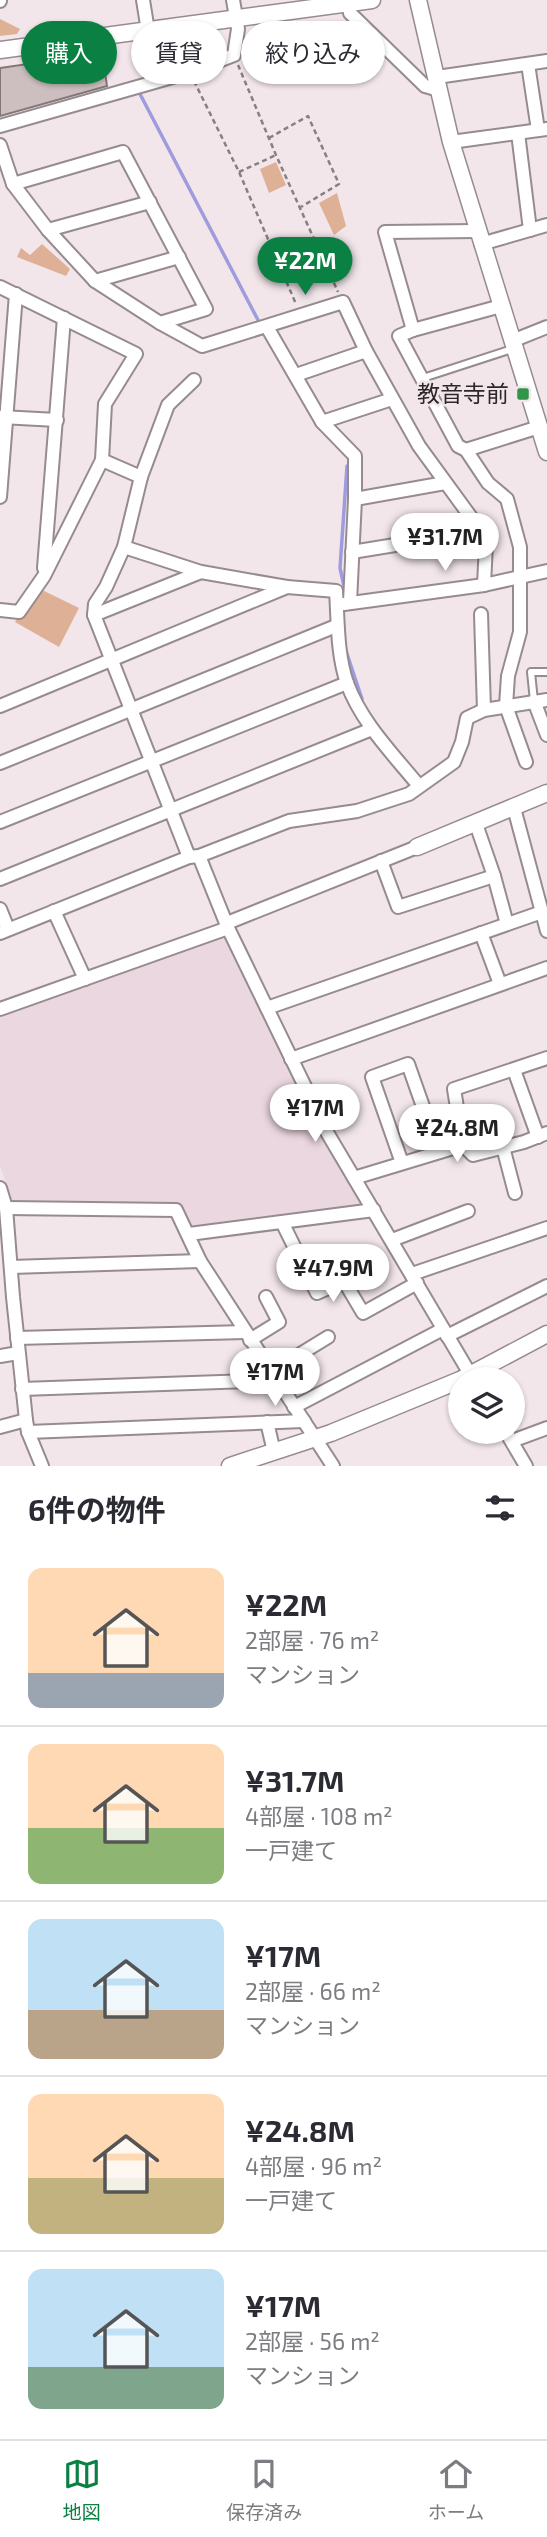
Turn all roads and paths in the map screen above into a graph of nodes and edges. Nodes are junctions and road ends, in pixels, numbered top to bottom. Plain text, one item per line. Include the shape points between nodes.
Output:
1 (143, 0) edge
2 (233, 0) edge
3 (372, 0) edge
4 (418, 0) edge
5 (339, 2) edge
6 (265, 7) edge
7 (237, 19) junction
8 (146, 21) edge
9 (223, 21) edge
10 (131, 34) edge
11 (0, 50) edge
12 (234, 55) junction
13 (227, 58) edge
14 (547, 61) edge
15 (528, 64) junction
16 (148, 84) edge
17 (196, 84) edge
18 (438, 84) junction
19 (0, 126) edge
20 (542, 130) edge
21 (517, 133) junction
22 (269, 138) junction
23 (451, 142) junction
24 (0, 145) edge
25 (276, 155) junction
26 (239, 173) junction
27 (13, 184) junction
28 (150, 202) junction
29 (300, 208) junction
30 (547, 225) edge
31 (48, 230) junction
32 (530, 230) junction
33 (479, 237) junction
34 (179, 257) junction
35 (95, 281) junction
36 (0, 287) edge
37 (16, 294) junction
38 (343, 302) junction
39 (501, 306) junction
40 (301, 316) junction
41 (64, 318) junction
42 (160, 323) junction
43 (267, 327) junction
44 (547, 327) edge
45 (413, 330) junction
46 (513, 345) junction
47 (366, 351) junction
48 (296, 375) junction
49 (421, 379) junction
50 (194, 380) dead end
51 (392, 399) junction
52 (3, 417) edge
53 (57, 420) junction
54 (322, 422) junction
55 (539, 427) junction
56 (466, 450) junction
57 (547, 452) edge
58 (102, 460) junction
59 (141, 477) junction
60 (445, 482) junction
61 (0, 497) edge
62 (355, 499) junction
63 (481, 531) junction
64 (124, 547) junction
65 (352, 552) junction
66 (547, 571) edge
67 (201, 572) junction
68 (44, 576) junction
69 (521, 578) junction
70 (484, 585) junction
71 (287, 587) junction
72 (350, 602) junction
73 (337, 605) junction
74 (0, 610) edge
75 (481, 614) dead end
76 (94, 615) junction
77 (337, 626) junction
78 (113, 661) junction
79 (547, 672) edge
80 (347, 683) junction
81 (540, 700) edge
82 (0, 706) edge
83 (506, 706) junction
84 (132, 710) junction
85 (484, 710) junction
86 (372, 729) junction
87 (547, 735) edge
88 (152, 761) junction
89 (526, 762) dead end
90 (0, 763) edge
91 (419, 786) junction
92 (547, 793) edge
93 (514, 808) junction
94 (171, 810) junction
95 (0, 822) edge
96 (476, 824) junction
97 (417, 847) joint
98 (194, 856) junction
99 (381, 861) junction
100 (494, 876) junction
101 (0, 879) edge
102 (0, 909) edge
103 (54, 911) junction
104 (542, 912) junction
105 (507, 924) junction
106 (228, 925) junction
107 (4, 931) edge
108 (547, 931) edge
109 (481, 933) junction
110 (547, 968) edge
111 (85, 979) junction
112 (500, 984) junction
113 (267, 1008) junction
114 (0, 1009) edge
115 (547, 1058) edge
116 (291, 1059) junction
117 (514, 1070) junction
118 (542, 1135) edge
119 (463, 1144) junction
120 (503, 1147) junction
121 (439, 1152) junction
122 (402, 1163) junction
123 (354, 1178) junction
124 (0, 1188) edge
125 (515, 1194) dead end
126 (6, 1208) junction
127 (373, 1210) junction
128 (468, 1211) dead end
129 (282, 1222) junction
130 (547, 1228) edge
131 (189, 1234) junction
132 (4, 1236) edge
133 (392, 1240) junction
134 (200, 1261) junction
135 (11, 1267) junction
136 (414, 1278) junction
137 (547, 1286) edge
138 (267, 1297) dead end
139 (6, 1298) edge
140 (445, 1332) junction
141 (547, 1334) edge
142 (247, 1336) junction
143 (328, 1337) dead end
144 (17, 1338) junction
145 (18, 1353) junction
146 (0, 1356) edge
147 (461, 1367) edge
148 (486, 1367) edge
149 (273, 1376) junction
150 (448, 1385) edge
151 (22, 1390) junction
152 (294, 1407) junction
153 (304, 1421) junction
154 (267, 1422) junction
155 (27, 1426) junction
156 (0, 1427) edge
157 (547, 1428) edge
158 (525, 1433) edge
159 (314, 1438) junction
160 (514, 1444) edge
161 (274, 1452) junction
162 (42, 1466) edge
163 (230, 1466) edge
164 (333, 1466) edge
165 (526, 1466) edge

1 - 8 street
2 - 7 street
3 - 5 street
4 - 18 street
5 - 6 street
5 - 18 street via 425,86
6 - 7 street
7 - 9 street
7 - 12 street
10 - 11 street
12 - 13 street
12 - 22 path
14 - 15 street
15 - 18 street
15 - 20 street
16 - 19 street
17 - 26 path
18 - 23 street
20 - 21 street
21 - 23 street
21 - 32 street
22 - 25 path
22 - 29 path via 308,116 339,184
23 - 33 street
24 - 27 street
25 - 26 path
25 - 29 path
26 - 40 path
27 - 28 street via 124,152
27 - 31 street
28 - 31 street
28 - 34 street
29 - 38 path
30 - 32 street
31 - 35 street
32 - 33 street
33 - 39 street
33 - 45 street via 385,232
34 - 35 street
34 - 42 street via 206,309
35 - 42 street
36 - 37 street
37 - 41 street
37 - 52 street
38 - 40 street
38 - 47 street
39 - 45 street
39 - 46 street
40 - 43 street
41 - 53 street
41 - 58 street via 136,354 105,404
42 - 43 street via 202,346
43 - 48 street
44 - 46 street
45 - 49 street via 399,336
46 - 49 lane
46 - 55 street
47 - 48 street
47 - 51 street
48 - 54 street
49 - 56 street via 458,446
50 - 59 street via 168,405
51 - 54 street
51 - 60 street
52 - 53 street
52 - 61 street
53 - 68 street
54 - 62 street via 355,456
55 - 56 street
55 - 57 street
56 - 69 street via 488,483 507,499 520,547
58 - 59 street
58 - 68 street
59 - 64 street
60 - 62 street
60 - 63 street
62 - 65 street
63 - 65 street
63 - 70 street via 486,544
64 - 67 street
64 - 76 street via 94,604
65 - 72 street
66 - 69 street
67 - 71 street
67 - 76 street
68 - 74 street via 19,612
69 - 70 street
69 - 83 street via 520,632 508,676
70 - 72 street
71 - 73 street via 336,590
71 - 78 street
72 - 73 street
73 - 77 street
75 - 85 street
76 - 78 street
77 - 80 street
77 - 84 street
78 - 82 street
78 - 84 street
79 - 81 lane via 531,672
80 - 86 street
80 - 88 street
81 - 83 street
81 - 87 street
83 - 85 street
83 - 89 street
84 - 88 street
84 - 90 street
85 - 91 street via 467,718 454,762
86 - 91 street
86 - 94 street
88 - 94 street
88 - 95 street
91 - 98 street via 357,811 289,821
92 - 93 street
93 - 96 street
93 - 104 street
94 - 98 street
94 - 101 street
96 - 97 street
96 - 100 street
97 - 99 street
98 - 103 street
98 - 106 street
99 - 100 street via 398,907
99 - 106 street
100 - 105 street
102 - 107 street
103 - 107 street
103 - 111 street
104 - 105 street
104 - 108 street
105 - 109 street
106 - 111 street
106 - 113 street
109 - 112 street
109 - 113 street
110 - 112 street
111 - 114 street
112 - 116 street
113 - 116 street
115 - 117 street
116 - 123 street
117 - 118 street
117 - 119 street via 454,1089
118 - 120 street
119 - 120 street via 473,1155
119 - 121 street
120 - 125 street
121 - 122 street
121 - 122 street via 408,1064 372,1077
122 - 123 street
123 - 127 street
124 - 126 street
126 - 131 street via 176,1210
126 - 132 street
127 - 129 street
127 - 133 street
128 - 133 street
129 - 131 street
129 - 136 street via 317,1293 344,1281 363,1313
130 - 136 street
131 - 134 street
132 - 135 street
133 - 136 street
134 - 135 street
134 - 142 street
135 - 139 street
136 - 140 street
137 - 140 street
138 - 142 street via 279,1322
139 - 144 street
140 - 147 street
140 - 152 street
141 - 148 street
142 - 144 street
142 - 149 street
143 - 149 street
144 - 145 street
145 - 146 street
145 - 151 street
149 - 151 street
149 - 152 street
150 - 159 street
151 - 155 street
152 - 153 street
153 - 154 street
153 - 159 street
154 - 155 street
154 - 161 street
155 - 156 street
155 - 162 street
157 - 158 street
159 - 161 street
159 - 164 street
160 - 165 street
161 - 163 street

